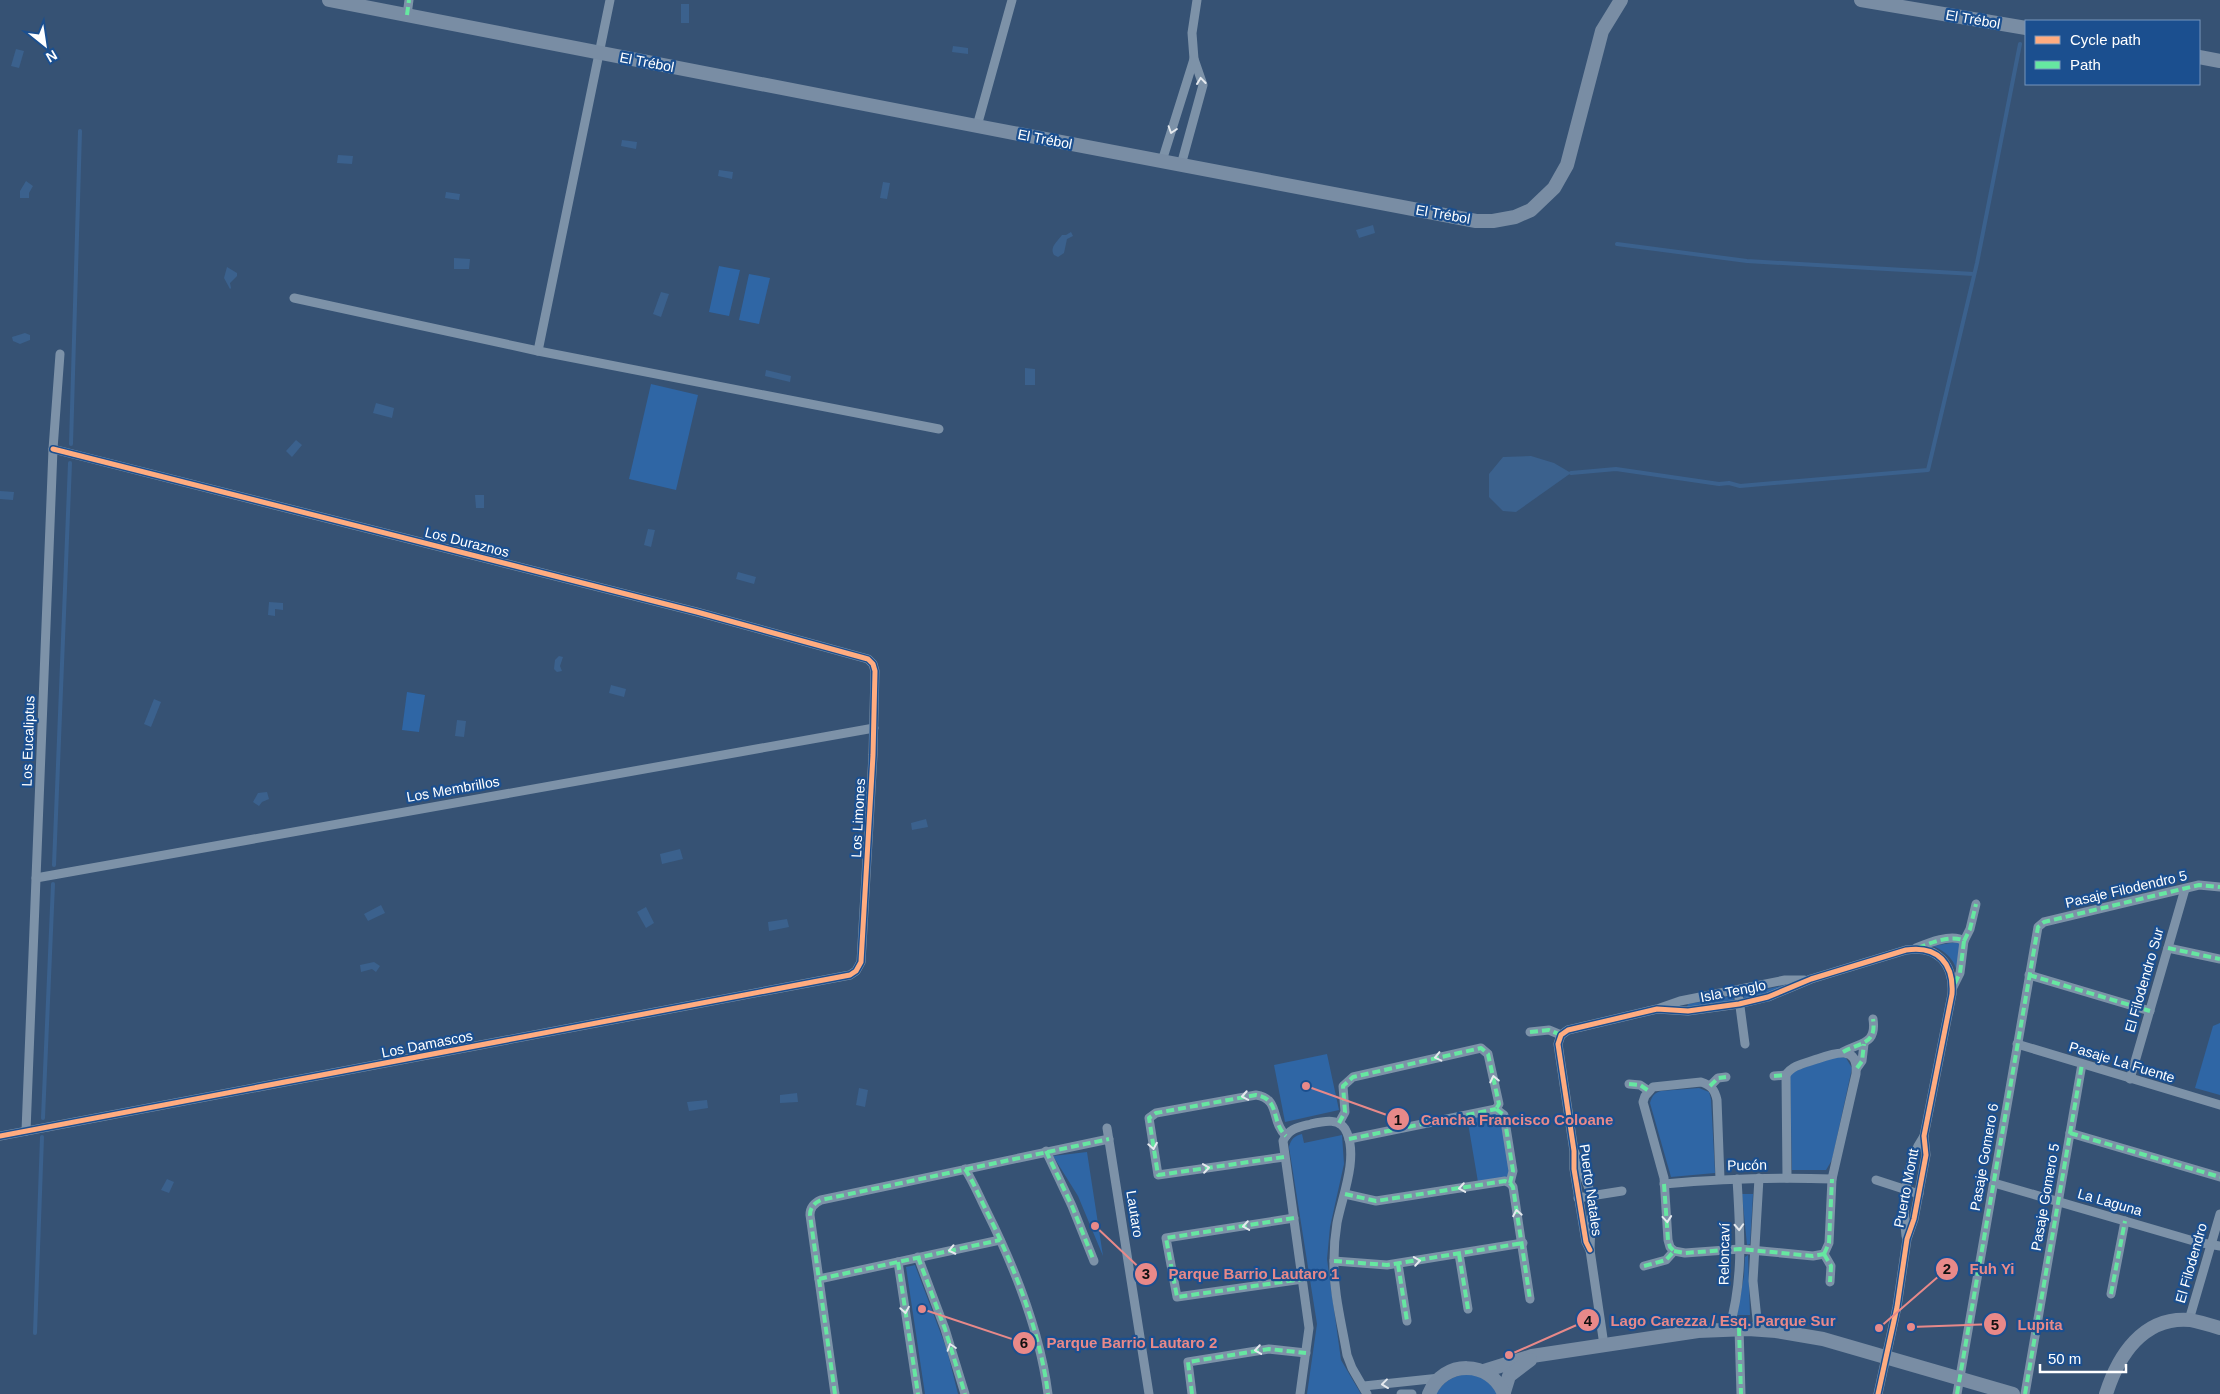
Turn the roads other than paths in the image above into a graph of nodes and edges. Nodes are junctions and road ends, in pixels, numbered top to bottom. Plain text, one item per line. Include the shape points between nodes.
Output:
1 (329, 0) edge
2 (409, 0) edge
3 (610, 0) edge
4 (1012, 0) edge
5 (1197, 0) edge
6 (1621, 0) edge
7 (1861, 0) edge
8 (407, 15) junction
9 (2025, 28) edge
10 (600, 52) junction
11 (2200, 57) edge
12 (1194, 59) junction
13 (2220, 61) edge
14 (977, 126) junction
15 (1162, 162) junction
16 (1181, 165) junction
17 (294, 298) dead end
18 (538, 351) junction
19 (60, 354) dead end
20 (939, 429) dead end
21 (53, 449) junction
22 (873, 664) joint
23 (874, 728) junction
24 (36, 878) junction
25 (2220, 887) edge
26 (2185, 888) junction
27 (1976, 904) dead end
28 (2039, 925) joint
29 (1964, 941) junction
30 (2168, 948) junction
31 (1915, 949) junction
32 (2220, 959) edge
33 (856, 971) joint
34 (2029, 974) junction
35 (1811, 979) junction
36 (1953, 987) junction
37 (1738, 991) junction
38 (1739, 1004) junction
39 (1658, 1009) junction
40 (2150, 1011) junction
41 (1874, 1020) dead end
42 (1530, 1032) dead end
43 (1561, 1035) junction
44 (1745, 1044) dead end
45 (1864, 1044) junction
46 (2017, 1044) junction
47 (1843, 1052) junction
48 (2082, 1064) junction
49 (1857, 1068) junction
50 (1786, 1075) junction
51 (1774, 1076) dead end
52 (1726, 1077) dead end
53 (2130, 1079) junction
54 (1630, 1084) dead end
55 (1710, 1086) junction
56 (1649, 1091) junction
57 (2220, 1104) edge
58 (1496, 1109) junction
59 (1339, 1123) junction
60 (1107, 1128) dead end
61 (26, 1131) junction
62 (2070, 1134) junction
63 (0, 1136) edge
64 (1286, 1136) junction
65 (1924, 1136) junction
66 (1109, 1139) junction
67 (1349, 1139) junction
68 (1046, 1151) junction
69 (1574, 1151) junction
70 (1284, 1157) junction
71 (965, 1169) junction
72 (2220, 1177) edge
73 (1737, 1178) junction
74 (1759, 1178) junction
75 (1787, 1178) junction
76 (1720, 1179) junction
77 (1832, 1179) junction
78 (1876, 1180) dead end
79 (1510, 1183) junction
80 (1994, 1183) junction
81 (1664, 1184) junction
82 (1905, 1190) junction
83 (1622, 1191) dead end
84 (1345, 1194) junction
85 (1919, 1194) junction
86 (1592, 1196) junction
87 (1578, 1198) junction
88 (2058, 1202) junction
89 (2220, 1214) edge
90 (1294, 1218) junction
91 (2125, 1221) junction
92 (1907, 1239) junction
93 (1000, 1240) junction
94 (1523, 1243) junction
95 (2216, 1245) edge
96 (1740, 1249) junction
97 (1590, 1250) junction
98 (1754, 1250) junction
99 (1674, 1251) junction
100 (1459, 1254) junction
101 (1824, 1254) junction
102 (918, 1257) junction
103 (1094, 1261) dead end
104 (1334, 1261) junction
105 (898, 1262) junction
106 (1398, 1264) junction
107 (1644, 1266) dead end
108 (819, 1279) junction
109 (1303, 1279) junction
110 (1830, 1282) dead end
111 (2111, 1294) dead end
112 (1530, 1299) dead end
113 (1468, 1309) dead end
114 (2189, 1320) junction
115 (1407, 1321) dead end
116 (2220, 1328) edge
117 (1734, 1329) junction
118 (1758, 1329) junction
119 (1604, 1345) junction
120 (1306, 1352) junction
121 (1539, 1355) junction
122 (1885, 1357) junction
123 (1484, 1371) junction
124 (1440, 1378) junction
125 (1960, 1378) junction
126 (1366, 1390) edge
127 (1504, 1393) edge
128 (835, 1394) edge
129 (918, 1394) edge
130 (964, 1394) edge
131 (1048, 1394) edge
132 (1149, 1394) edge
133 (1192, 1394) edge
134 (1300, 1394) edge
135 (1401, 1394) edge
136 (1412, 1394) edge
137 (1429, 1394) edge
138 (1741, 1394) edge
139 (1878, 1394) edge
140 (1957, 1394) edge
141 (2013, 1394) edge
142 (2025, 1394) edge
143 (2106, 1394) edge

1 - 8 main road, El Trébol
2 - 8 street
3 - 10 street
4 - 14 street
5 - 12 street via 1192,33
6 - 16 main road, El Trébol via 1602,31 1565,170 1546,197 1515,218 1476,220
7 - 9 main road, El Trébol
8 - 10 main road, El Trébol
10 - 14 main road, El Trébol
10 - 18 street
11 - 13 main road
12 -> 15 street
16 -> 12 street via 1202,92 1201,75
14 - 15 main road, El Trébol
15 - 16 main road, El Trébol
17 - 18 street
18 - 20 street
19 - 21 street, Los Eucaliptus
21 - 22 street, Los Duraznos via 697,612 868,659
21 - 24 street, Los Eucaliptus
22 - 23 street, Los Limones
23 - 24 street, Los Membrillos
23 - 33 street, Los Limones via 861,962
24 - 61 street, Los Eucaliptus
25 - 26 street, Pasaje Filodendro 5 via 2206,884
26 - 28 street, Pasaje Filodendro 5
26 - 30 street, El Filodendro Sur
27 - 29 street
28 - 34 street, Pasaje Gomero 6
29 - 31 street, Isla Tenglo via 1955,938
29 - 36 street via 1960,973
30 - 32 street
30 - 40 street, El Filodendro Sur
31 - 35 street, Isla Tenglo
31 - 36 street, Puerto Montt via 1932,952 1942,959 1949,968
33 - 61 street, Los Damascos via 850,975 754,994
34 - 40 street
34 - 46 street, Pasaje Gomero 6
35 - 37 street via 1785,980
35 - 38 street, Isla Tenglo via 1768,997
36 - 65 street, Puerto Montt
37 - 38 street
37 - 39 street via 1680,1001
38 - 39 street, Isla Tenglo via 1688,1011
38 - 44 street
39 - 43 street, Isla Tenglo via 1568,1030
40 - 53 street, El Filodendro Sur
41 - 45 street via 1874,1032
42 - 43 street via 1549,1030
43 - 69 street, Puerto Natales via 1558,1044
45 - 47 street
45 - 49 street via 1862,1060
46 - 48 street, Pasaje La Fuente
46 - 80 street, Pasaje Gomero 6
47 - 49 street via 1852,1058
47 - 50 street via 1793,1068
48 - 53 street, Pasaje La Fuente
48 - 62 street, Pasaje Gomero 5
49 - 77 street
50 - 51 street
50 - 75 street
52 - 55 street via 1718,1078
53 - 57 street, Pasaje La Fuente
54 - 56 street via 1640,1085
55 - 56 street via 1701,1082 1658,1086
55 - 76 street via 1717,1100
56 - 81 street via 1644,1109
58 -> 59 street via 1499,1104 1488,1054 1478,1048 1354,1077 1343,1086 1345,1112
58 - 67 street
58 - 79 street via 1504,1115 1513,1171
59 - 64 street via 1324,1121 1295,1128
59 - 67 street
60 - 66 street, Lautaro
61 - 63 street, Los Damascos
62 - 72 street
62 - 88 street, Pasaje Gomero 5
64 - 70 street
64 -> 70 street via 1278,1126 1273,1104 1256,1094 1156,1113 1149,1118 1158,1175
65 - 82 street, Puerto Montt
65 - 85 street, Puerto Montt via 1926,1155
66 - 68 street
66 - 132 street, Lautaro
67 - 84 street via 1350,1160
68 - 71 street
68 - 103 street
69 - 86 street, Puerto Natales
69 - 87 street, Puerto Natales
70 - 90 street
71 - 93 street
71 - 108 street via 815,1203 810,1216
73 - 74 street, Pucón
73 - 76 street, Pucón
73 -> 96 street, Reloncaví
74 - 75 street, Pucón
74 - 98 street
75 - 77 street, Pucón
76 - 81 street, Pucón
77 - 101 street via 1829,1243
78 - 82 street
79 -> 84 street via 1505,1181 1376,1201
94 -> 79 street
80 - 88 street, La Laguna
80 - 125 street, Pasaje Gomero 6
81 -> 99 street via 1668,1240
82 - 85 street
82 - 92 street, Puerto Montt
83 - 86 street
84 - 104 street via 1337,1223
85 - 92 street, Puerto Montt
86 - 87 street
86 - 97 street, Puerto Natales
87 - 97 street, Puerto Natales
88 - 91 street, La Laguna
88 - 142 street, Pasaje Gomero 5
89 - 95 street, El Filodendro
90 - 109 street
90 -> 109 street via 1166,1238 1178,1298
91 - 95 street, La Laguna
91 - 111 street
92 - 122 street, Puerto Montt via 1897,1308
93 -> 102 street
93 - 131 street via 1030,1323
94 - 100 street
94 - 112 street
95 - 114 street, El Filodendro
96 - 98 street
96 - 99 street
96 - 117 street, Reloncaví
97 - 119 street, Puerto Natales
98 - 101 street via 1813,1256
98 - 118 street via 1753,1296
99 - 107 street via 1666,1260
106 -> 100 street
100 - 113 street
101 - 110 street via 1831,1266
102 - 105 street
130 -> 102 street via 948,1338
104 - 106 street
104 - 126 street via 1347,1354
105 - 108 street
105 -> 129 street
106 - 115 street
108 - 128 street
109 - 120 street via 1309,1328
114 - 116 main road
114 - 143 main road via 2165,1324 2135,1340 2118,1362
117 - 118 main road
117 - 119 main road
117 - 138 street, Reloncaví
118 - 122 main road via 1805,1335
119 - 121 main road
120 -> 133 street via 1269,1349 1188,1362
120 - 134 street
121 - 123 main road
121 - 127 main road via 1509,1376
122 - 125 main road
122 - 139 street, Puerto Montt
123 - 124 main road via 1463,1367
123 - 127 main road via 1497,1381
124 -> 126 street
124 - 137 main road
125 - 140 street, Pasaje Gomero 6
125 - 141 main road
135 - 136 street

